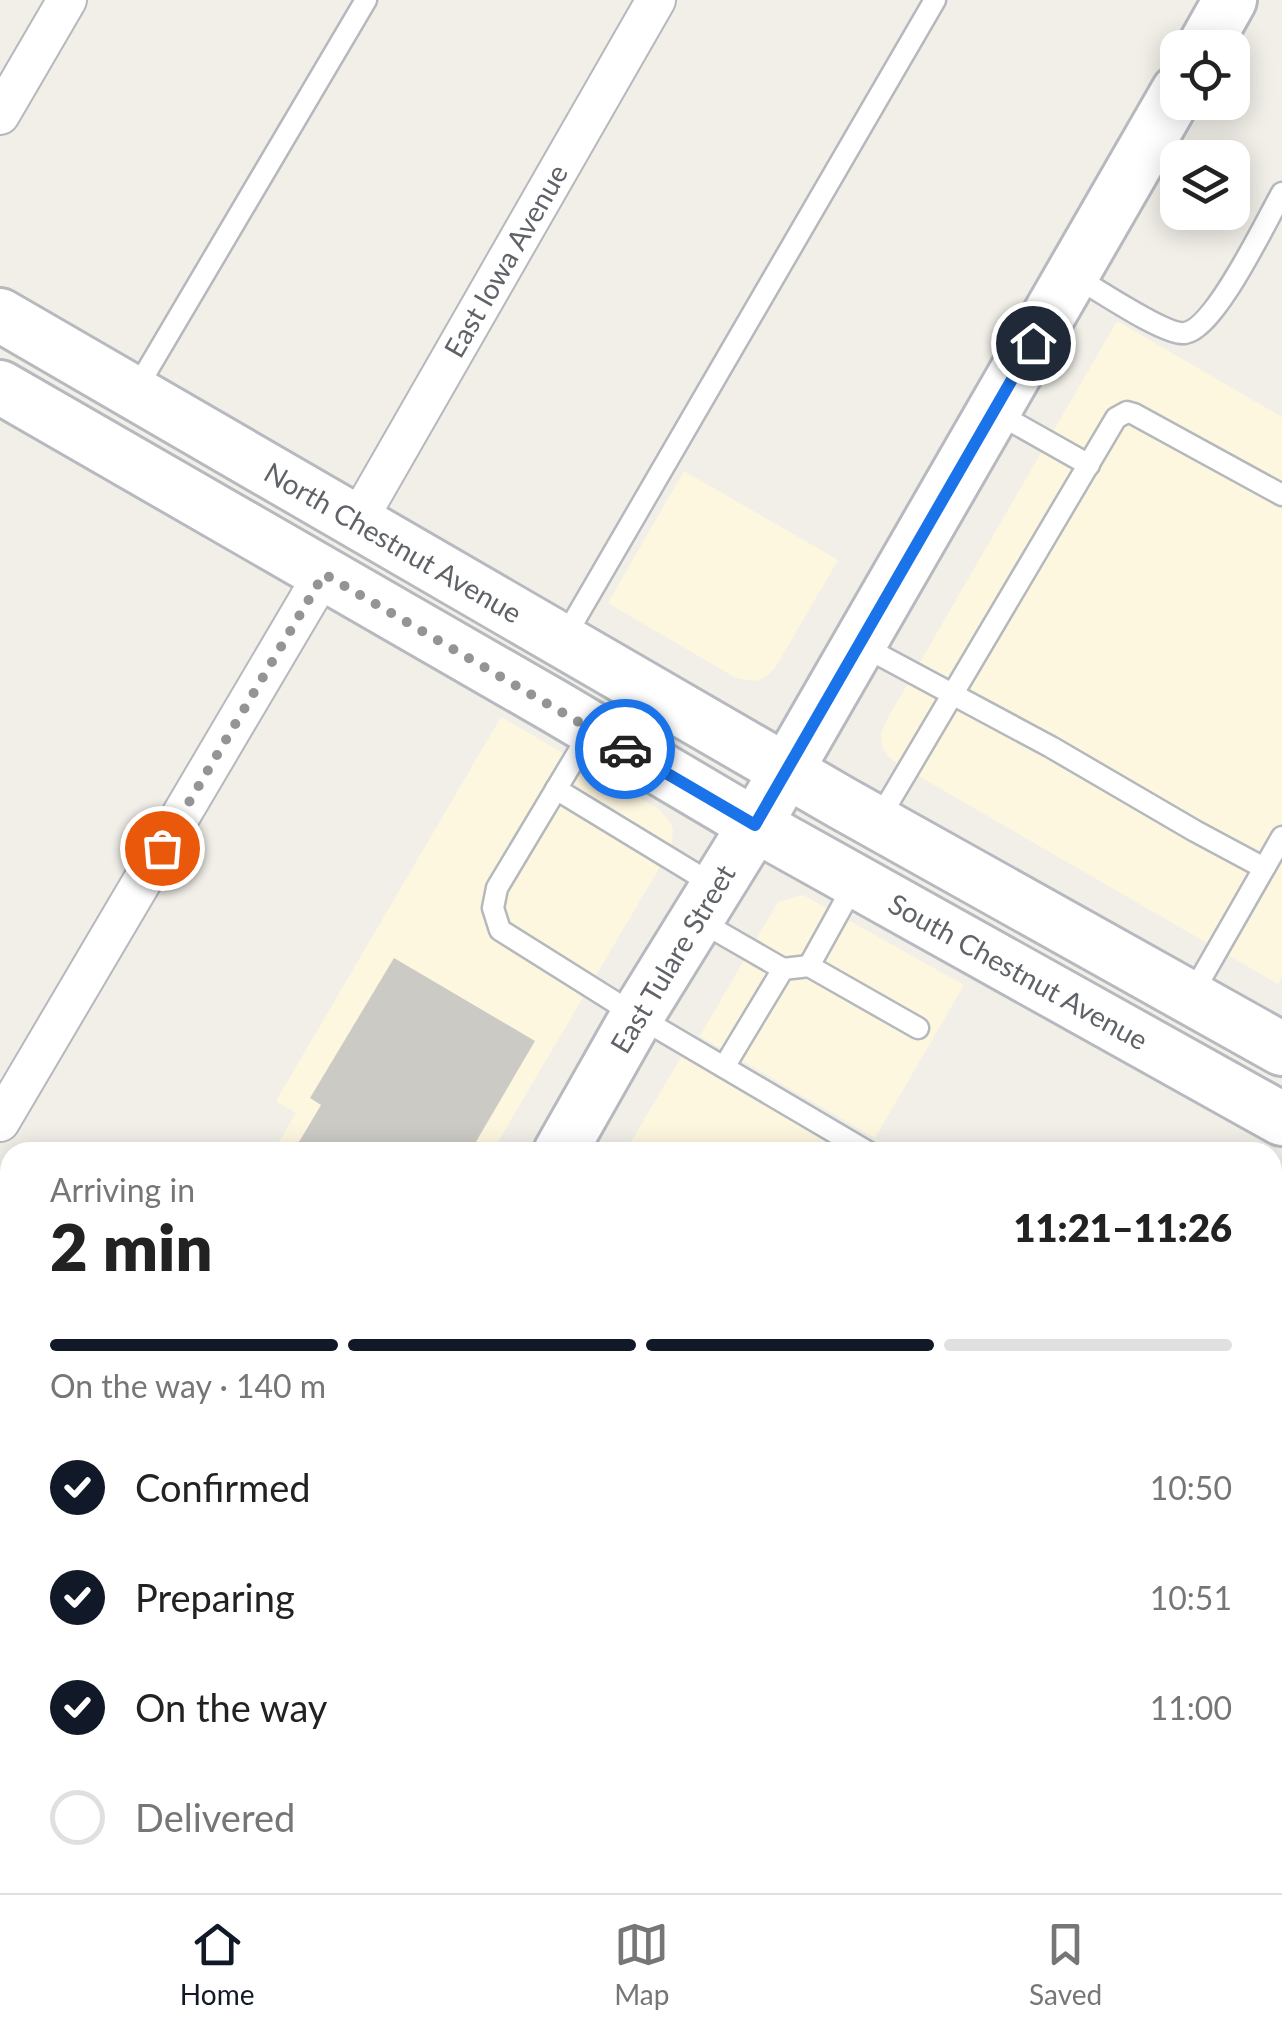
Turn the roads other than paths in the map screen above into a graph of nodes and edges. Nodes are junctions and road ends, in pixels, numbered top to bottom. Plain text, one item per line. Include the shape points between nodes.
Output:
1 (68, 0) edge
2 (366, 0) edge
3 (656, 0) edge
4 (935, 0) edge
5 (1230, 0) edge
6 (1212, 30) edge
7 (0, 115) edge
8 (1161, 120) edge
9 (1282, 194) edge
10 (1072, 274) junction
11 (0, 315) edge
12 (0, 387) edge
13 (134, 392) junction
14 (993, 411) junction
15 (105, 448) junction
16 (1089, 465) junction
17 (1282, 495) edge
18 (356, 523) junction
19 (324, 574) junction
20 (562, 641) junction
21 (858, 644) junction
22 (952, 695) junction
23 (592, 729) junction
24 (786, 770) junction
25 (556, 789) junction
26 (877, 822) junction
27 (755, 825) junction
28 (1282, 837) edge
29 (1264, 868) junction
30 (856, 881) junction
31 (707, 903) junction
32 (809, 966) junction
33 (783, 969) junction
34 (1190, 997) junction
35 (638, 1016) junction
36 (918, 1028) dead end
37 (1282, 1049) edge
38 (724, 1067) junction
39 (1282, 1118) edge
40 (0, 1122) edge
41 (566, 1142) edge
42 (851, 1142) edge

1 - 7 street
2 - 13 lane
3 - 18 street, East Iowa Avenue
4 - 20 lane
5 - 6 main road
8 - 10 main road, East Tulare Street
9 - 10 lane via 1220,304 1186,334 1167,330
10 - 14 main road, East Tulare Street
11 - 13 main road, North Chestnut Avenue
12 - 15 main road
13 - 18 main road, North Chestnut Avenue
14 - 16 lane
14 - 21 main road, East Tulare Street
15 - 18 main road via 173,454 323,535
15 - 19 main road
16 - 17 lane via 1116,418 1127,412
16 - 22 lane
18 - 20 main road, North Chestnut Avenue
19 - 23 main road
19 - 40 street
20 - 24 main road, North Chestnut Avenue
21 - 22 lane
21 - 24 main road, East Tulare Street
22 - 26 lane
22 - 29 lane
23 - 25 lane
23 - 27 main road
24 - 26 main road
24 - 27 main road, East Tulare Street
25 - 31 lane
25 - 35 lane via 496,888 500,930
26 - 34 main road
27 - 30 main road, South Chestnut Avenue
27 - 31 main road, East Tulare Street
28 - 29 lane
29 - 34 lane
30 - 32 lane
30 - 39 main road, South Chestnut Avenue
31 - 33 lane
31 - 35 main road, East Tulare Street
32 - 33 lane
32 - 36 lane
33 - 38 lane
34 - 37 main road
35 - 38 lane
35 - 41 main road, East Tulare Street
38 - 42 lane

